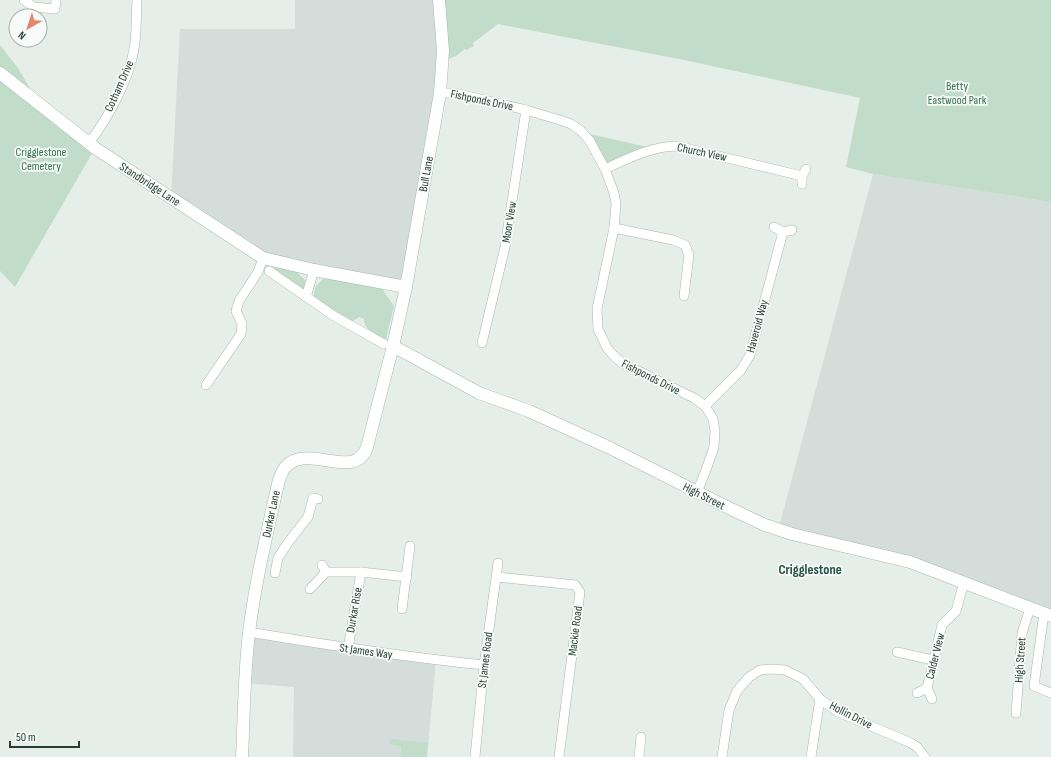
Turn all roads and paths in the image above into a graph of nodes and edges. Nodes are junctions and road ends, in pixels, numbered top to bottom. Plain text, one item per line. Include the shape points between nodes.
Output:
1 (24, 0) edge
2 (56, 0) edge
3 (136, 0) edge
4 (439, 0) edge
5 (0, 72) edge
6 (440, 93) junction
7 (526, 110) junction
8 (89, 143) junction
9 (605, 169) junction
10 (803, 176) dead end
11 (774, 227) dead end
12 (614, 228) junction
13 (263, 258) junction
14 (314, 270) junction
15 (269, 271) dead end
16 (406, 287) junction
17 (306, 297) junction
18 (683, 298) dead end
19 (361, 320) dead end
20 (357, 329) junction
21 (482, 343) dead end
22 (389, 345) junction
23 (206, 385) dead end
24 (704, 406) junction
25 (697, 492) junction
26 (318, 500) dead end
27 (410, 546) dead end
28 (262, 554) junction
29 (278, 558) junction
30 (498, 563) dead end
31 (361, 572) junction
32 (275, 573) dead end
33 (407, 577) junction
34 (496, 577) junction
35 (964, 582) junction
36 (310, 589) dead end
37 (1030, 608) junction
38 (402, 609) dead end
39 (1047, 614) edge
40 (249, 632) junction
41 (348, 648) junction
42 (897, 652) dead end
43 (933, 660) junction
44 (484, 666) junction
45 (927, 688) junction
46 (916, 693) dead end
47 (1051, 693) edge
48 (820, 699) junction
49 (932, 699) dead end
50 (1016, 713) dead end
51 (641, 737) dead end
52 (242, 757) edge
53 (475, 757) edge
54 (559, 757) edge
55 (639, 757) edge
56 (722, 757) edge
57 (810, 757) edge
58 (924, 757) edge

1 - 2 street via 34,7 55,9
3 - 8 street, Cotham Drive via 134,49 130,67 99,130
4 - 6 street, Bull Lane via 443,51
5 - 8 street, Standbridge Lane
6 - 7 street, Fishponds Drive via 454,93
6 - 16 street, Bull Lane
7 - 9 street, Fishponds Drive via 571,124 581,131 590,141
7 - 21 street, Moor View via 505,247 480,332
8 - 13 street, Standbridge Lane
9 - 10 street, Church View via 644,152 677,146
9 - 12 street, Fishponds Drive via 616,204
11 - 24 street, Haveroid Way via 787,231 750,355 741,370
12 - 18 street via 673,240 685,245 689,255
12 - 24 street, Fishponds Drive via 597,309 598,330 602,339 610,352 622,363 694,398
13 - 14 street, Standbridge Lane
13 - 23 street via 236,311 242,324 241,334 222,355
14 - 16 street, Standbridge Lane
14 - 17 street
15 - 17 street
16 - 22 street, Bull Lane
17 - 20 street
19 - 20 street
20 - 22 street
22 - 25 street, High Street via 479,393 541,416
22 - 28 street, Durkar Lane via 365,453 359,460 353,461 302,458 290,463 278,484
24 - 25 street, Fishponds Drive via 713,419 714,447
25 - 35 street, High Street via 778,531 910,562
26 - 29 street via 313,498 308,517
27 - 33 street
28 - 29 street
28 - 40 street, Durkar Lane
29 - 32 street
30 - 34 street, St James Road
31 - 33 street, Durkar Rise
31 - 36 street, Durkar Rise via 324,568
31 - 41 street, Durkar Rise
33 - 38 street
34 - 44 street, St James Road
34 - 54 street, Mackie Road via 575,585 580,592
35 - 37 street, High Street
35 - 43 street, Calder View via 956,611 942,625
37 - 39 street, High Street
37 - 50 street, High Street via 1022,633
39 - 47 street via 1034,686
40 - 41 street, St James Way
40 - 52 street, Durkar Lane via 244,683
41 - 44 street, St James Way
42 - 43 street via 909,649
43 - 45 street, Calder View
44 - 53 street, St James Road
45 - 46 street, Calder View
45 - 49 street, Calder View
48 - 56 street, Hollin Drive via 803,679 785,670 760,670 749,677 737,691 729,710
48 - 57 street
48 - 58 street, Hollin Drive via 838,712 911,743
51 - 55 street

